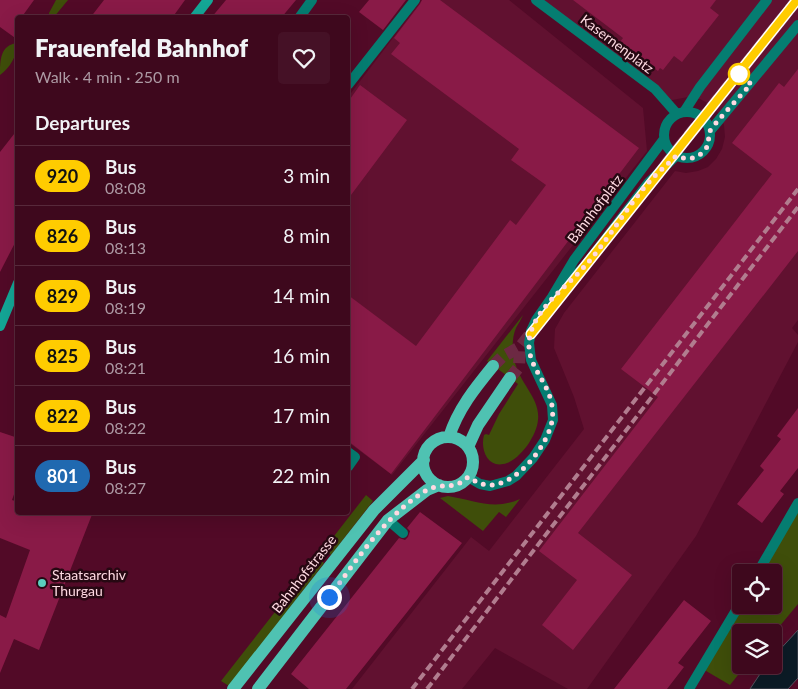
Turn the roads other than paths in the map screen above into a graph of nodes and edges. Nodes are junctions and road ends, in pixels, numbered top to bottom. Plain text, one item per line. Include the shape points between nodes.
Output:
1 (208, 0) edge
2 (312, 0) edge
3 (415, 0) edge
4 (536, 0) edge
5 (767, 0) edge
6 (196, 15) edge
7 (301, 15) edge
8 (798, 26) edge
9 (350, 82) edge
10 (681, 113) junction
11 (710, 131) junction
12 (664, 139) junction
13 (676, 156) junction
14 (15, 288) edge
15 (552, 297) junction
16 (4, 304) edge
17 (0, 326) edge
18 (493, 366) tunnel mouth
19 (510, 378) tunnel mouth
20 (449, 437) junction
21 (468, 447) junction
22 (350, 453) edge
23 (424, 460) junction
24 (350, 464) edge
25 (468, 477) junction
26 (439, 485) junction
27 (798, 503) edge
28 (388, 520) junction
29 (403, 533) dead end
30 (763, 564) edge
31 (734, 614) edge
32 (233, 689) edge
33 (258, 689) edge
34 (689, 689) edge

1 - 6 main road
2 - 7 street
3 - 9 street
4 - 10 street, Kasernenplatz via 655,89
5 - 10 street
8 - 11 street
10 - 11 street via 691,112 703,119
10 - 12 street via 666,124
11 - 13 street via 709,142 702,153 690,158
12 - 13 street
12 - 15 street, Bahnhofplatz via 574,260
13 - 15 street, Bahnhofplatz via 649,182 584,267
14 - 16 main road
15 - 25 street, Bahnhofplatz via 534,324 529,344 534,367 552,405 553,420 545,440 529,463 508,481 490,486
16 - 17 main road
18 - 20 main road via 468,395
19 - 21 main road
20 - 21 main road
20 - 23 main road via 435,441
21 - 25 main road via 473,461
22 - 24 street via 355,457
23 - 26 main road via 427,475
23 - 32 main road, Bahnhofstrasse via 374,510
25 - 26 main road via 450,487
26 - 28 main road via 427,490
27 - 30 street
28 - 29 street
28 - 33 main road
31 - 34 street

